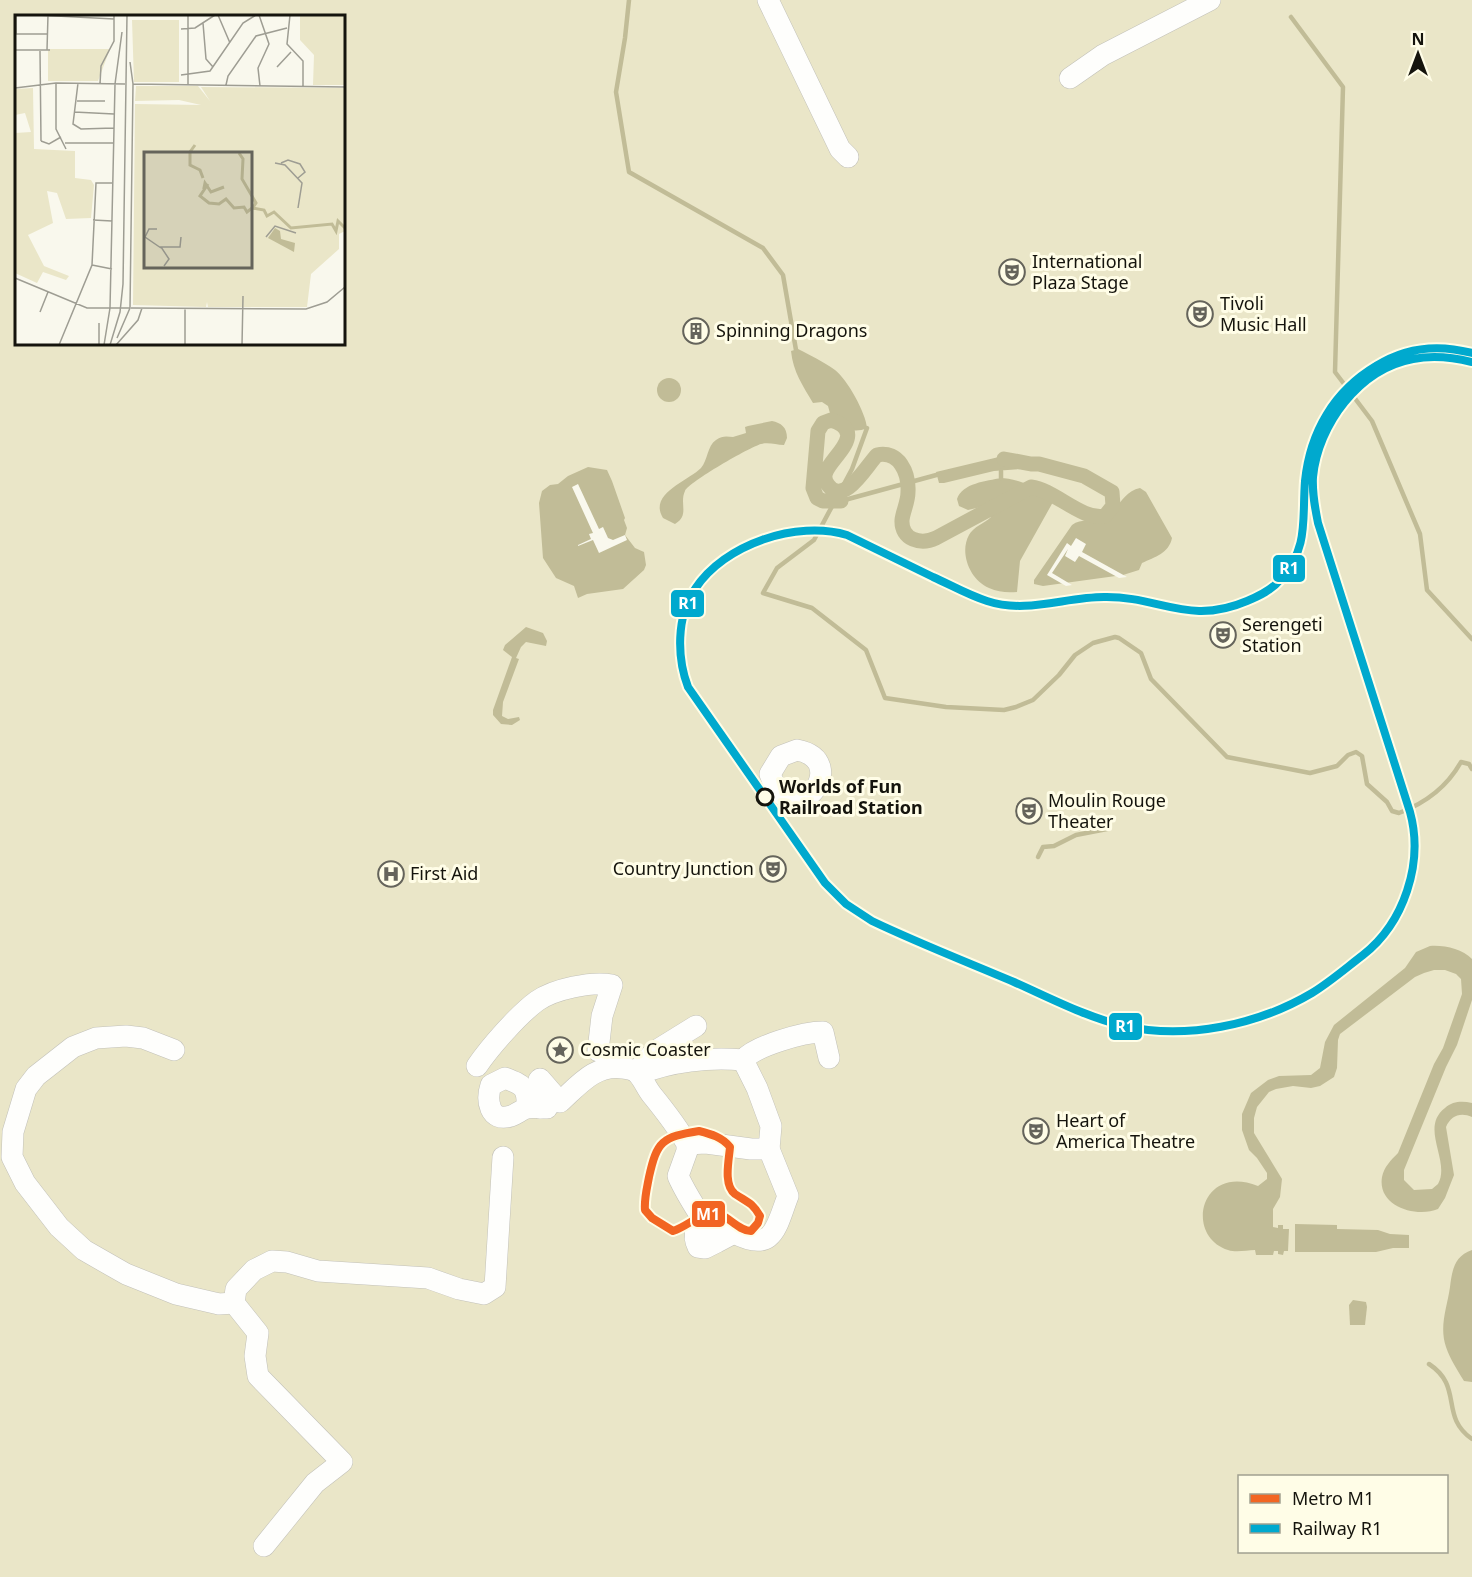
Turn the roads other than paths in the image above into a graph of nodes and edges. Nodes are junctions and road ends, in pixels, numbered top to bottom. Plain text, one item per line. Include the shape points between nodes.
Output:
1 (768, 0) edge
2 (1210, 0) edge
3 (1070, 78) dead end
4 (848, 157) dead end
5 (696, 1026) dead end
6 (174, 1050) dead end
7 (598, 1051) junction
8 (829, 1058) dead end
9 (742, 1060) junction
10 (477, 1066) dead end
11 (613, 1066) junction
12 (593, 1073) junction
13 (638, 1073) junction
14 (546, 1106) dead end
15 (687, 1144) junction
16 (769, 1149) junction
17 (503, 1157) dead end
18 (234, 1304) junction
19 (264, 1546) dead end

1 - 4 street via 840,149
2 - 3 street via 1102,54
5 - 13 street via 654,1052
6 - 18 street via 126,1036 96,1038 73,1047 36,1076 26,1089 13,1132 12,1157 25,1183 59,1227 84,1250 126,1274 176,1294
7 - 10 street via 602,1016 612,985 602,983 558,991 537,1001 488,1049
7 - 11 street
7 - 12 street via 591,1058
8 - 9 street via 823,1032 815,1032 771,1044
9 - 13 street via 705,1059
9 - 16 street via 771,1126
11 - 12 street
11 - 13 street
12 - 14 street
13 - 15 street
15 - 16 street
15 - 16 street via 678,1176 704,1221 725,1238 755,1241 767,1240 774,1232 788,1196
17 - 18 street via 495,1287 484,1294 428,1278 318,1271 272,1261 254,1270 236,1289
18 - 19 street via 258,1333 258,1376 342,1462 315,1483

